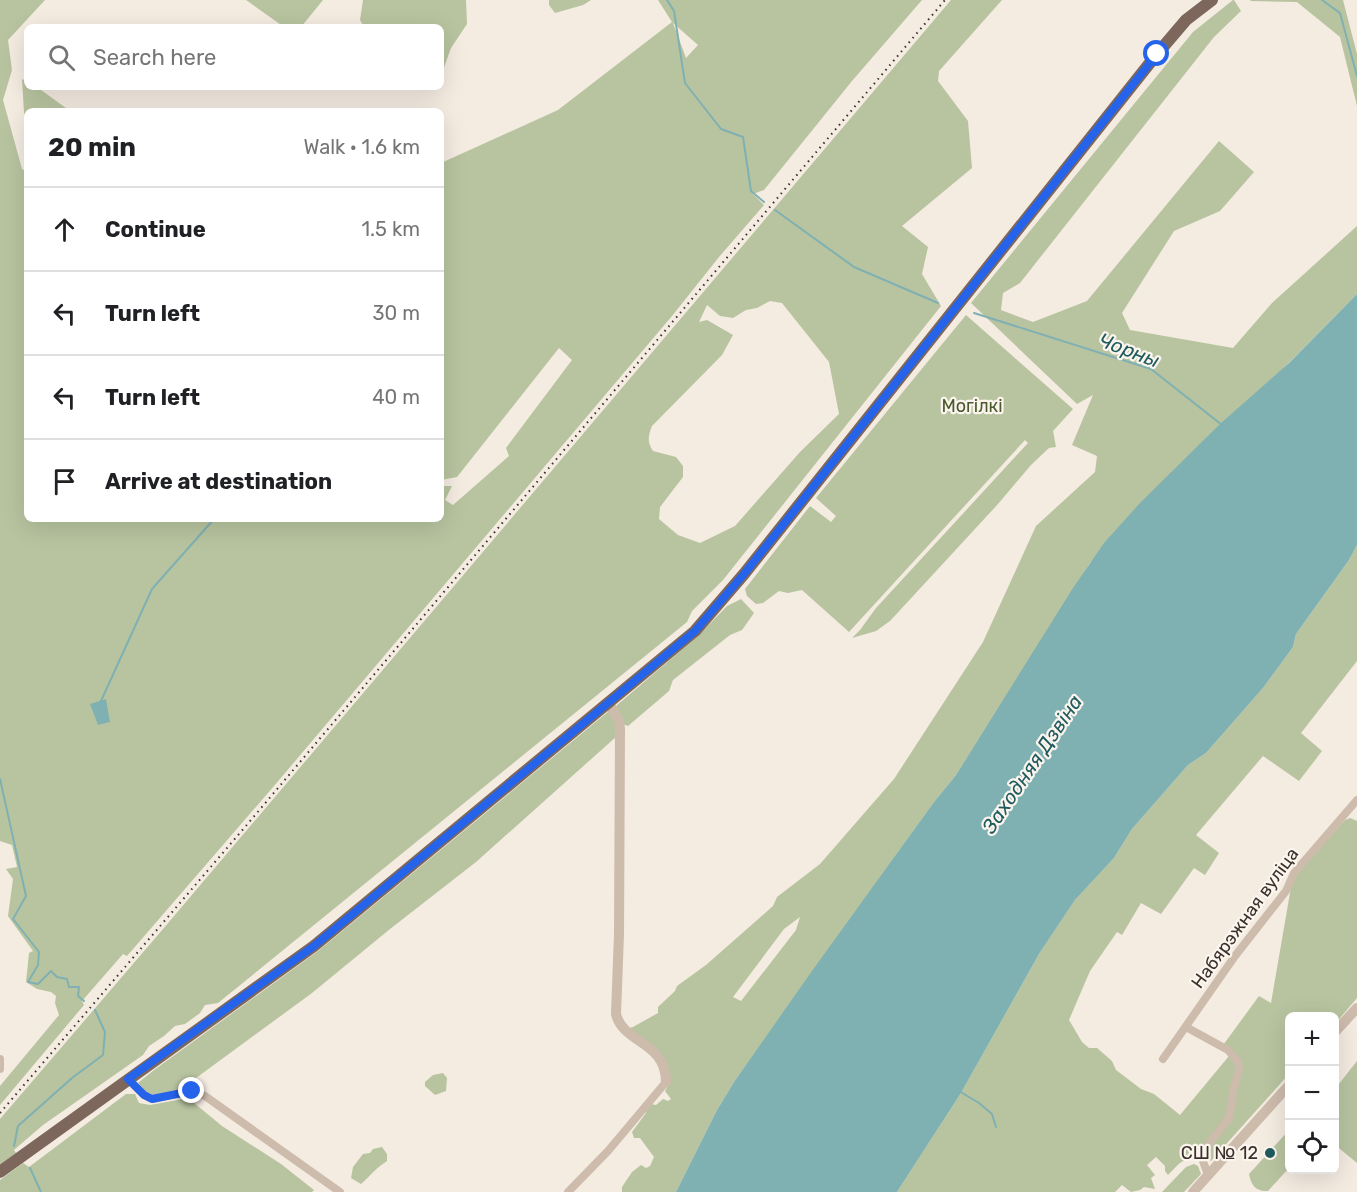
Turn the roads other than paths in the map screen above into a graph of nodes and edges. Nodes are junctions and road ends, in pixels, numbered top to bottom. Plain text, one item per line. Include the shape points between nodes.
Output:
1 (1212, 0) edge
2 (608, 702) junction
3 (1357, 800) edge
4 (1347, 811) junction
5 (1356, 816) edge
6 (1357, 1008) edge
7 (1186, 1027) junction
8 (1339, 1028) edge
9 (0, 1059) edge
10 (1163, 1059) dead end
11 (0, 1069) edge
12 (128, 1079) junction
13 (666, 1082) joint
14 (1285, 1090) edge
15 (0, 1172) edge
16 (1208, 1175) junction
17 (340, 1192) edge
18 (568, 1192) edge
19 (1193, 1192) edge

1 - 2 main road via 1186,20 1157,54 695,631
2 - 12 main road via 314,946
2 - 13 street via 620,729 616,1014 625,1030 652,1049 666,1073
3 - 4 street, Набярэжная вуліца
4 - 5 street
4 - 7 street, Набярэжная вуліца via 1294,873 1286,891
6 - 8 street
7 - 10 street, Набярэжная вуліца
7 - 16 street via 1228,1050 1238,1062 1229,1118 1205,1149 1203,1161
9 - 11 street
12 - 15 main road
12 - 17 street via 152,1099 192,1091 205,1096
13 - 18 street
14 - 16 street
16 - 19 street

